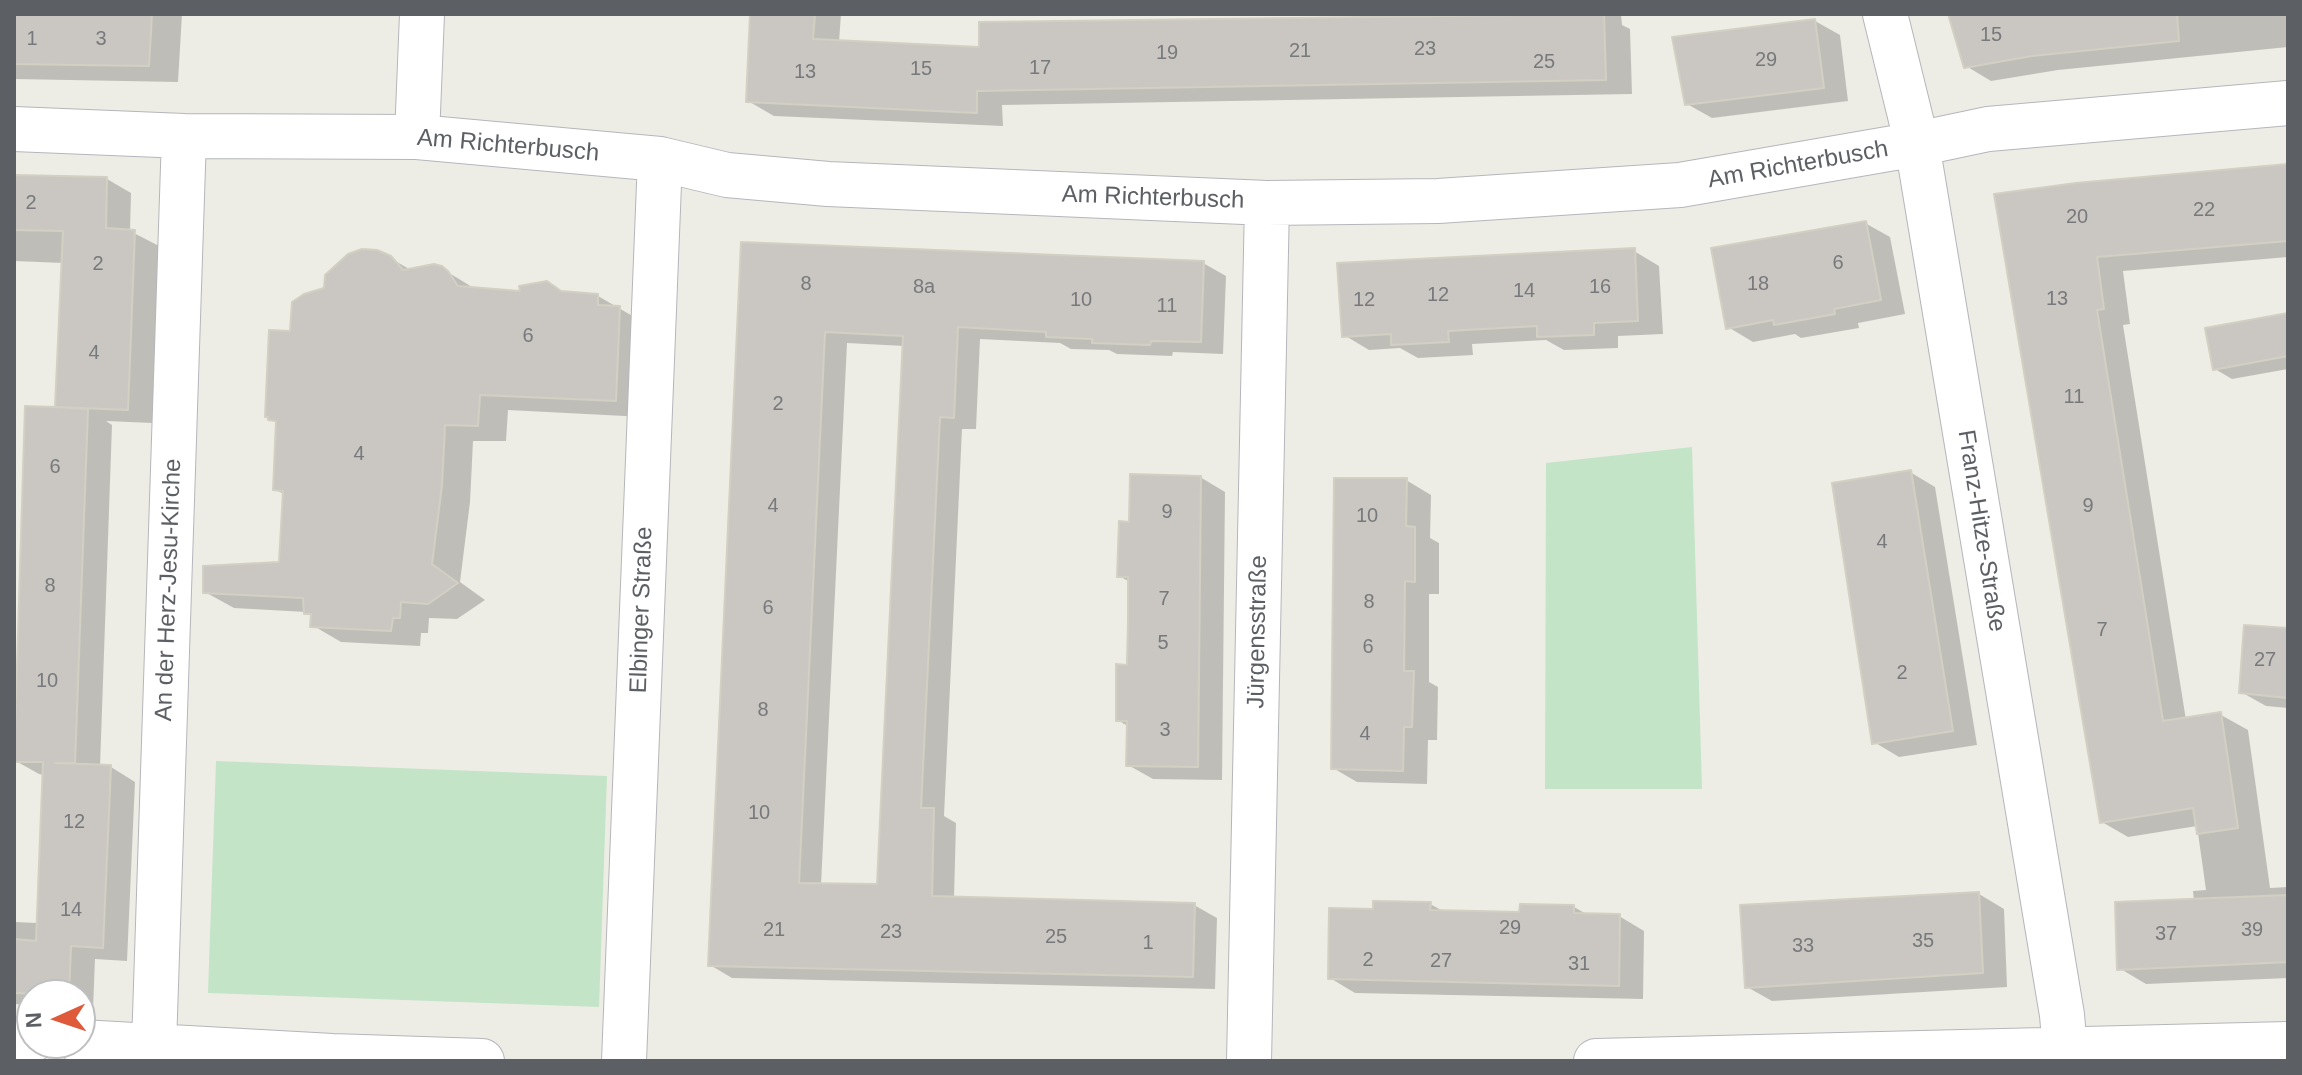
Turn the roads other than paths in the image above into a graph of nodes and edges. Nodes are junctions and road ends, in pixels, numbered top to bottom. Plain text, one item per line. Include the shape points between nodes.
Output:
1 (422, 14) edge
2 (1885, 14) edge
3 (2288, 103) edge
4 (14, 129) edge
5 (184, 136) junction
6 (417, 137) junction
7 (1917, 144) junction
8 (660, 159) junction
9 (1267, 203) junction
10 (96, 1043) edge
11 (2288, 1044) edge
12 (154, 1045) junction
13 (2065, 1050) junction
14 (482, 1061) edge
15 (624, 1061) edge
16 (1249, 1061) edge
17 (1596, 1061) edge

1 - 6 street
2 - 7 street, Franz-Hitze-Straße
3 - 7 street, Am Richterbusch via 1988,129
4 - 5 street, Am Richterbusch
5 - 6 street, Am Richterbusch
5 - 12 street, An der Herz-Jesu-Kirche
6 - 8 street, Am Richterbusch
7 - 9 street, Am Richterbusch via 1680,185 1438,201
7 - 13 street, Franz-Hitze-Straße
8 - 9 street, Am Richterbusch via 727,175 828,184
8 - 15 street, Elbinger Straße
9 - 16 street, Jürgensstraße
10 - 12 street
11 - 13 street
12 - 14 street
13 - 17 street

